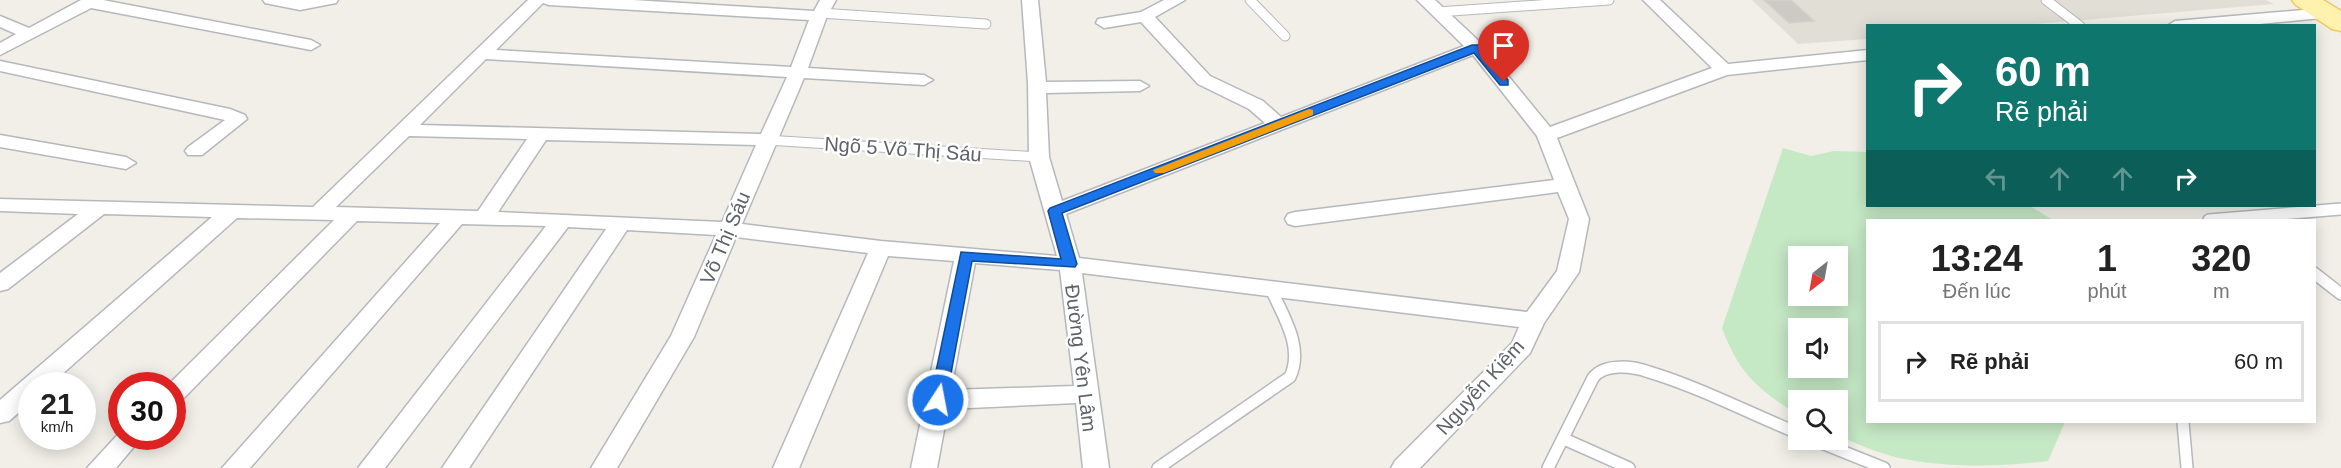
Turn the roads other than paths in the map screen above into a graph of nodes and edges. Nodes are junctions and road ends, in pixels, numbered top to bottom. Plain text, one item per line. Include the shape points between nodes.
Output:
1 (271, 0) edge
2 (330, 0) edge
3 (537, 0) edge
4 (549, 0) edge
5 (1030, 0) edge
6 (1177, 0) edge
7 (1250, 0) edge
8 (1609, 0) edge
9 (1651, 0) edge
10 (2046, 0) edge
11 (90, 1) edge
12 (1431, 6) edge
13 (2333, 8) edge
14 (822, 9) edge
15 (1145, 16) junction
16 (0, 21) edge
17 (1104, 23) dead end
18 (986, 24) dead end
19 (2077, 24) edge
20 (2193, 24) edge
21 (29, 34) junction
22 (1285, 36) dead end
23 (311, 45) dead end
24 (1476, 48) junction
25 (0, 50) edge
26 (482, 54) junction
27 (1866, 55) edge
28 (0, 66) edge
29 (1724, 70) junction
30 (798, 72) junction
31 (924, 80) dead end
32 (1140, 86) dead end
33 (1038, 88) junction
34 (1278, 124) junction
35 (404, 130) junction
36 (540, 134) junction
37 (1546, 135) junction
38 (766, 140) junction
39 (0, 141) edge
40 (195, 151) dead end
41 (1039, 157) junction
42 (126, 163) dead end
43 (1566, 185) junction
44 (0, 205) edge
45 (100, 207) junction
46 (2341, 209) edge
47 (232, 211) junction
48 (1054, 211) junction
49 (320, 212) junction
50 (352, 214) junction
51 (455, 219) junction
52 (483, 219) junction
53 (1295, 219) dead end
54 (2247, 219) edge
55 (562, 220) junction
56 (621, 223) junction
57 (729, 229) junction
58 (881, 248) junction
59 (966, 256) junction
60 (1070, 264) junction
61 (2316, 275) edge
62 (0, 284) edge
63 (1271, 289) junction
64 (2341, 294) edge
65 (1533, 321) junction
66 (48, 372) edge
67 (186, 381) edge
68 (1086, 394) junction
69 (18, 398) edge
70 (938, 400) junction
71 (0, 414) edge
72 (2183, 423) edge
73 (1788, 429) edge
74 (1564, 439) junction
75 (117, 450) edge
76 (1839, 450) edge
77 (100, 468) edge
78 (235, 468) edge
79 (371, 468) edge
80 (454, 468) edge
81 (604, 468) edge
82 (786, 468) edge
83 (924, 468) edge
84 (1096, 468) edge
85 (1158, 468) edge
86 (1404, 468) edge
87 (1548, 468) edge
88 (1629, 468) edge
89 (1884, 468) edge
90 (2187, 468) edge

1 - 2 street via 300,5
3 - 26 street
4 - 14 street
5 - 33 street, Đường Yên Lâm
6 - 15 street
7 - 22 lane
8 - 12 lane
9 - 29 street
10 - 19 lane
11 - 21 street
11 - 23 street
12 - 24 street, Nguyễn Kiệm
13 - 20 street
14 - 18 lane
14 - 30 street, Võ Thị Sáu
15 - 17 street
15 - 34 street via 1209,84 1256,105
16 - 21 street
21 - 25 street
24 - 34 street
24 - 37 street, Nguyễn Kiệm
26 - 30 street
26 - 35 street
27 - 29 street
28 - 40 street via 238,119
29 - 37 street
30 - 31 street
30 - 38 street, Võ Thị Sáu
32 - 33 street
33 - 41 street, Đường Yên Lâm
34 - 48 street
35 - 36 street
35 - 49 street
36 - 38 street
36 - 52 street
37 - 43 street, Nguyễn Kiệm
38 - 41 lane, Ngõ 5 Võ Thị Sáu
38 - 57 street, Võ Thị Sáu
39 - 42 street
41 - 48 street, Đường Yên Lâm
43 - 53 street
43 - 65 street, Nguyễn Kiệm via 1579,219 1568,272
44 - 45 street
45 - 47 street
45 - 62 street
46 - 54 lane
47 - 49 street
47 - 66 street
48 - 60 street, Đường Yên Lâm
49 - 50 street
50 - 51 street
50 - 67 street
51 - 52 street
51 - 78 street
52 - 55 street
55 - 56 street
55 - 79 street
56 - 57 street
56 - 80 street
57 - 58 street
57 - 81 street, Võ Thị Sáu via 682,338
58 - 59 street
58 - 82 street
59 - 60 street
59 - 70 street
60 - 63 street
60 - 68 street, Đường Yên Lâm
61 - 64 lane
63 - 65 street
63 - 85 lane via 1296,353 1290,377
65 - 86 street, Nguyễn Kiệm via 1522,347
68 - 70 street
68 - 84 street, Đường Yên Lâm
69 - 71 street
70 - 83 street
72 - 90 lane
73 - 74 lane via 1647,370 1623,366 1605,369 1593,378
74 - 87 lane
74 - 88 lane
75 - 77 street
76 - 89 lane

